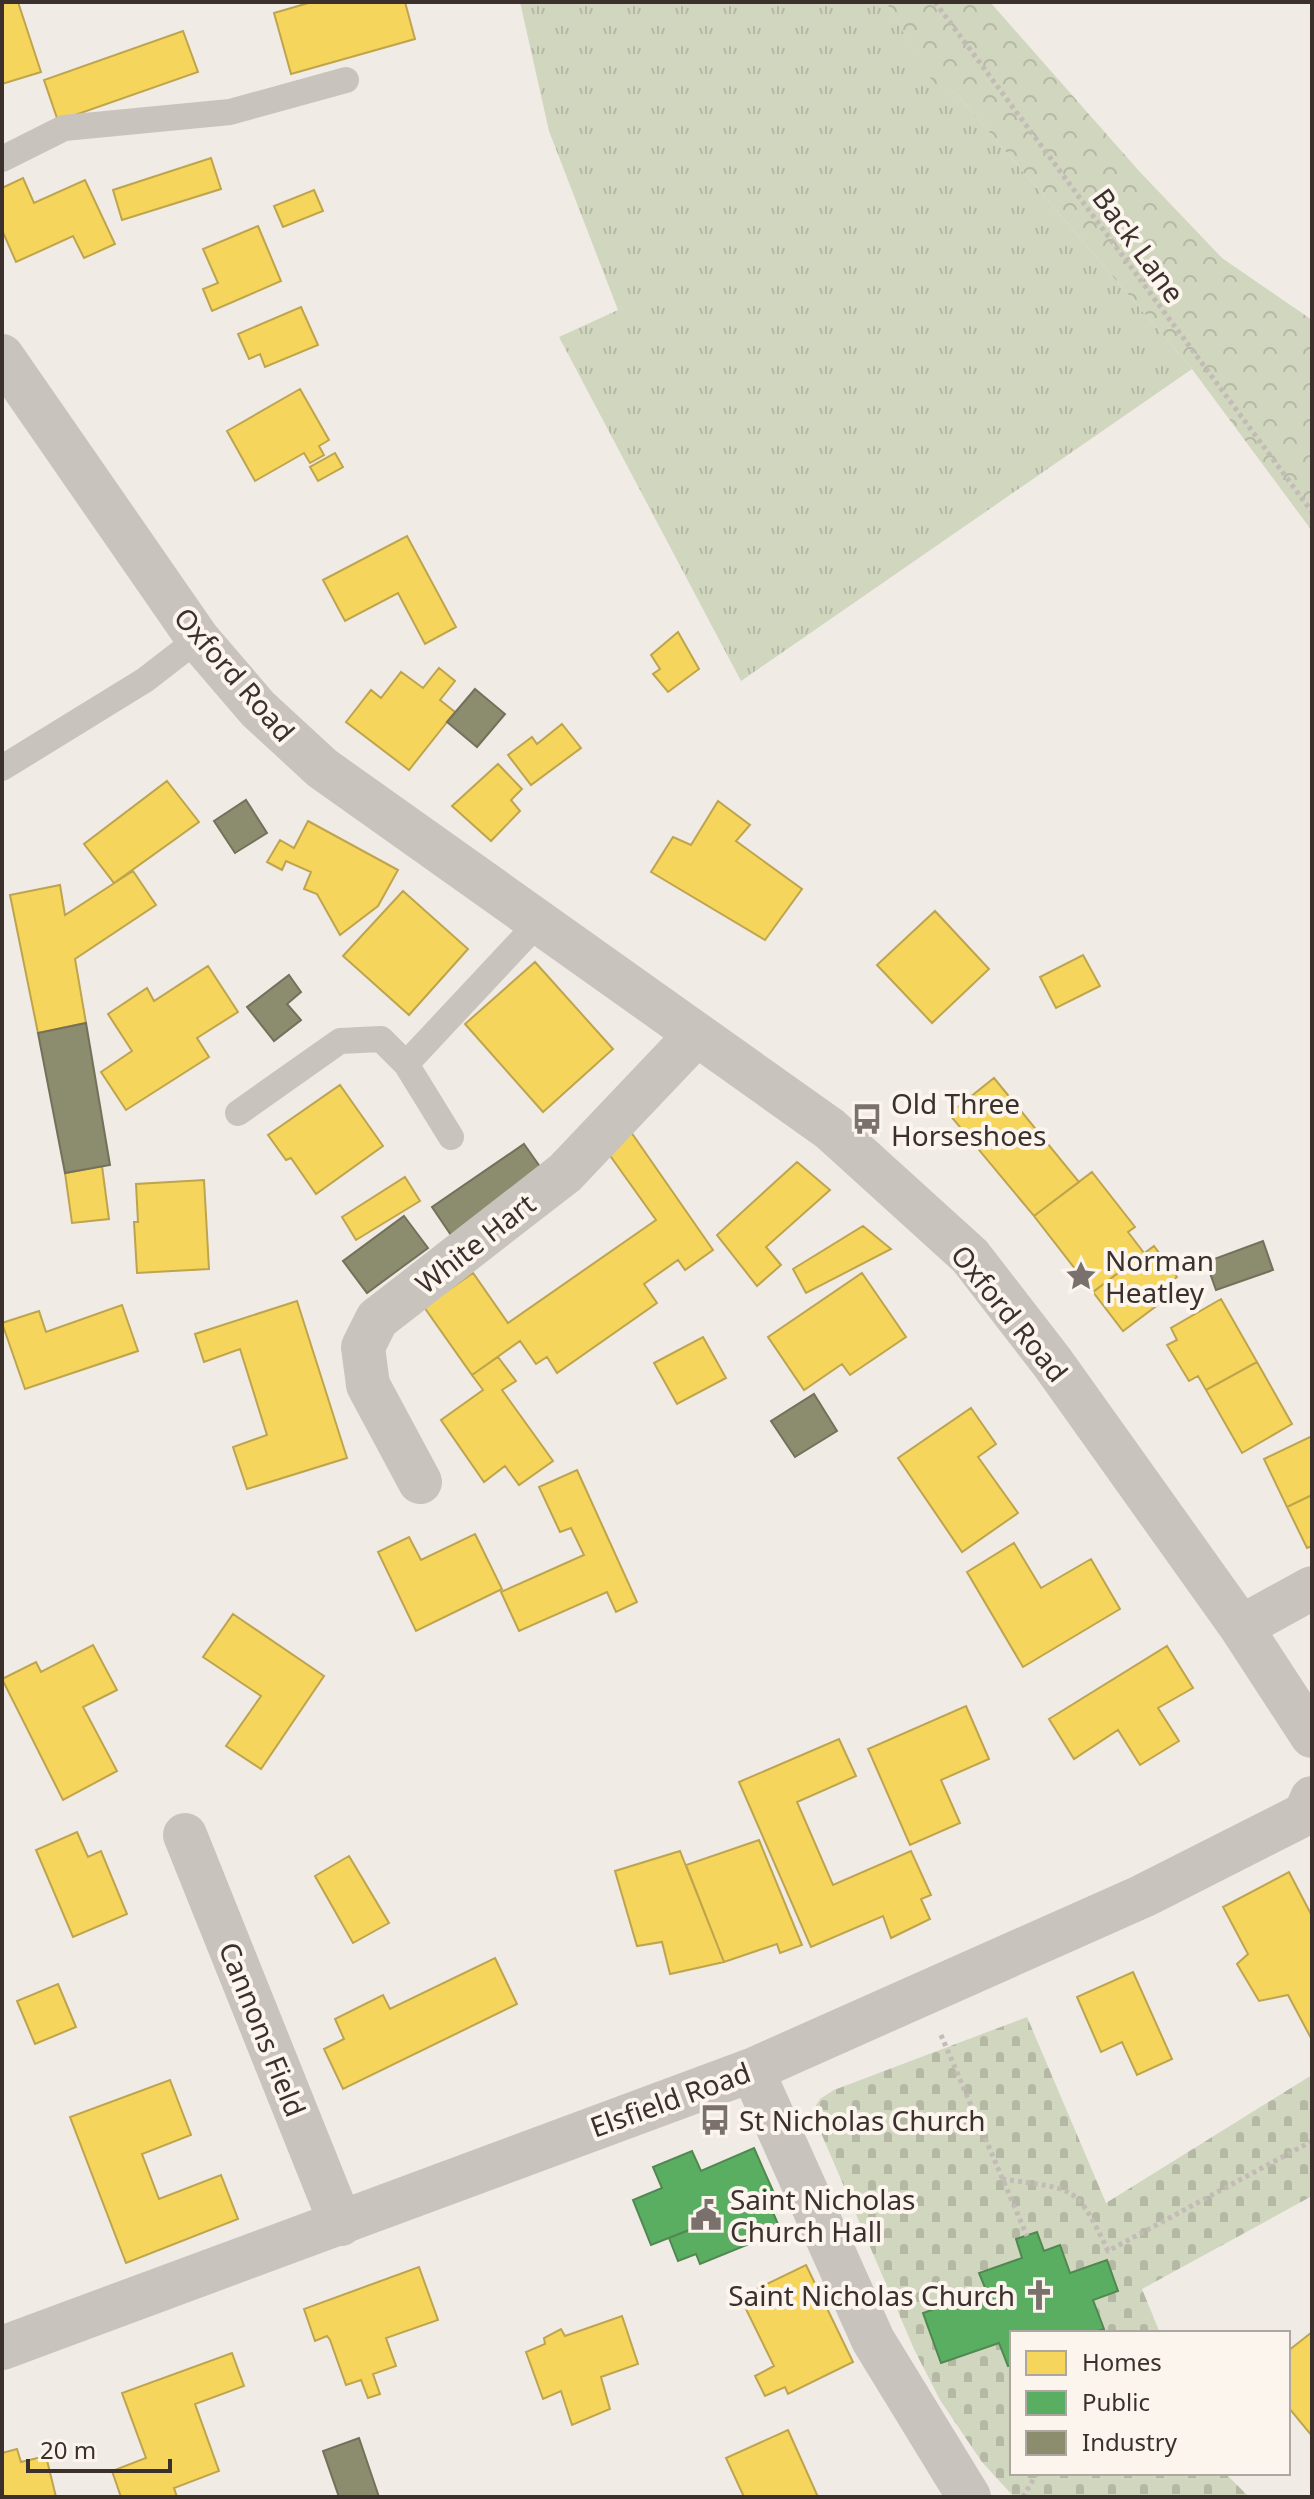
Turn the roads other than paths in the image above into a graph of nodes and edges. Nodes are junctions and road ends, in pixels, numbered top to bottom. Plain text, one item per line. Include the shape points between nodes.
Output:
1 (346, 80) dead end
2 (2, 159) edge
3 (2, 356) edge
4 (198, 639) junction
5 (2, 768) edge
6 (537, 924) junction
7 (696, 1035) junction
8 (406, 1064) junction
9 (238, 1113) dead end
10 (451, 1137) dead end
11 (420, 1482) dead end
12 (1312, 1588) edge
13 (1241, 1627) junction
14 (1312, 1736) edge
15 (1312, 1798) edge
16 (185, 1835) dead end
17 (752, 2070) junction
18 (341, 2224) junction
19 (2, 2348) edge
20 (969, 2497) edge

1 - 2 lane via 230,112 64,128
3 - 4 street, Oxford Road
4 - 5 lane via 145,680
4 - 6 street, Oxford Road via 258,709 322,768
6 - 7 street, Oxford Road
6 - 8 lane
7 - 11 street, White Hart via 565,1173 377,1319 363,1347 368,1385
7 - 13 street, Oxford Road via 830,1129 970,1256
8 - 9 lane via 381,1039 340,1041
8 - 10 lane
12 - 13 street
13 - 14 street, Oxford Road
15 - 17 street, Elsfield Road via 1305,1814 1143,1896
16 - 18 street, Cannons Field
17 - 18 street, Elsfield Road
17 - 20 street via 873,2340
18 - 19 street, Elsfield Road

